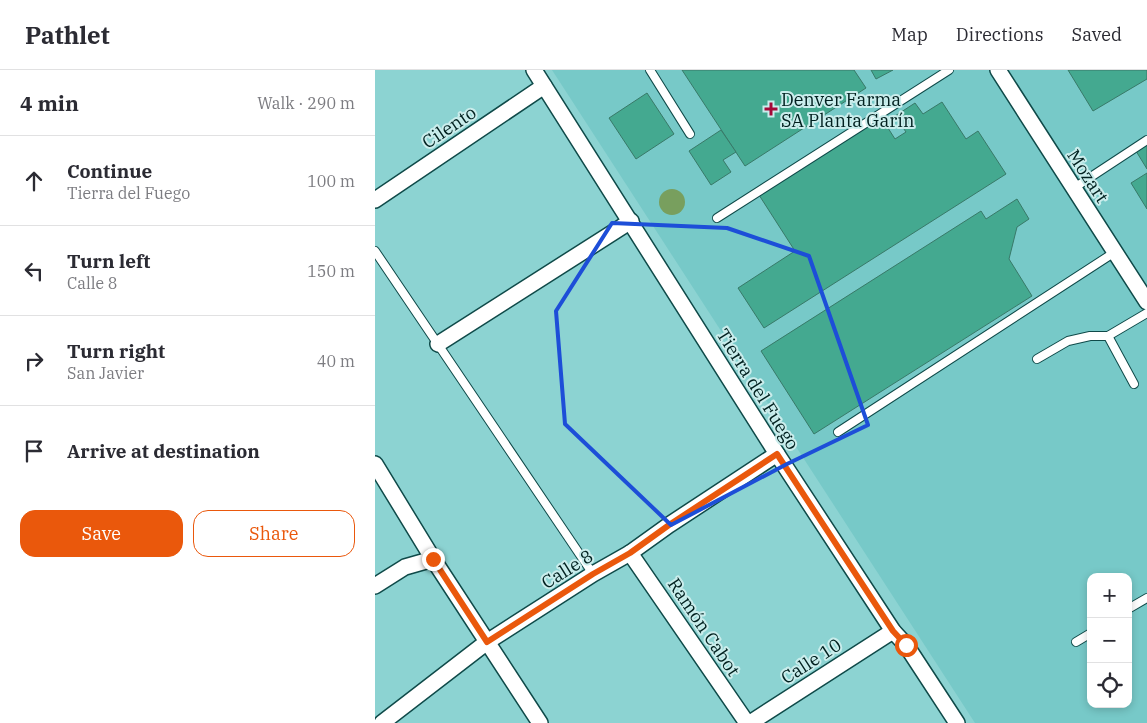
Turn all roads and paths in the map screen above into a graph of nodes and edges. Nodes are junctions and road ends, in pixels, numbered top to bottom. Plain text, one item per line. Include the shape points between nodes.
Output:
1 (534, 70) edge
2 (650, 70) edge
3 (949, 70) edge
4 (998, 70) edge
5 (544, 86) junction
6 (690, 134) dead end
7 (1147, 140) edge
8 (1074, 188) junction
9 (375, 200) edge
10 (717, 218) dead end
11 (631, 221) junction
12 (375, 250) edge
13 (1115, 252) junction
14 (1147, 302) edge
15 (1147, 313) edge
16 (1109, 336) junction
17 (439, 344) junction
18 (1037, 359) dead end
19 (1134, 384) dead end
20 (839, 432) dead end
21 (777, 454) junction
22 (375, 464) edge
23 (630, 553) junction
24 (433, 559) junction
25 (593, 574) junction
26 (375, 586) edge
27 (1147, 598) edge
28 (1132, 607) edge
29 (893, 631) junction
30 (1087, 635) edge
31 (487, 642) junction
32 (1076, 642) dead end
33 (381, 723) edge
34 (540, 723) edge
35 (749, 723) edge
36 (957, 723) edge

1 - 5 street, Tierra del Fuego
2 - 6 lane
3 - 10 lane
4 - 8 street, Mozart
5 - 9 street, Cilento
5 - 11 street, Tierra del Fuego
7 - 8 lane
8 - 13 street, Mozart
11 - 17 street
11 - 21 street, Tierra del Fuego
12 - 17 lane
13 - 14 street, Mozart
13 - 20 lane
15 - 16 lane
16 - 18 lane via 1068,341
16 - 19 lane
17 - 25 lane
21 - 23 street, Calle 8
21 - 29 street, Tierra del Fuego
22 - 24 street
23 - 25 street, Calle 8
23 - 35 street, Ramón Cabot
24 - 26 street via 405,567
24 - 31 street
25 - 31 street, Calle 8
27 - 28 lane
29 - 35 street, Calle 10
29 - 36 street, Tierra del Fuego via 906,645
30 - 32 lane
31 - 33 street, Calle 8
31 - 34 street

